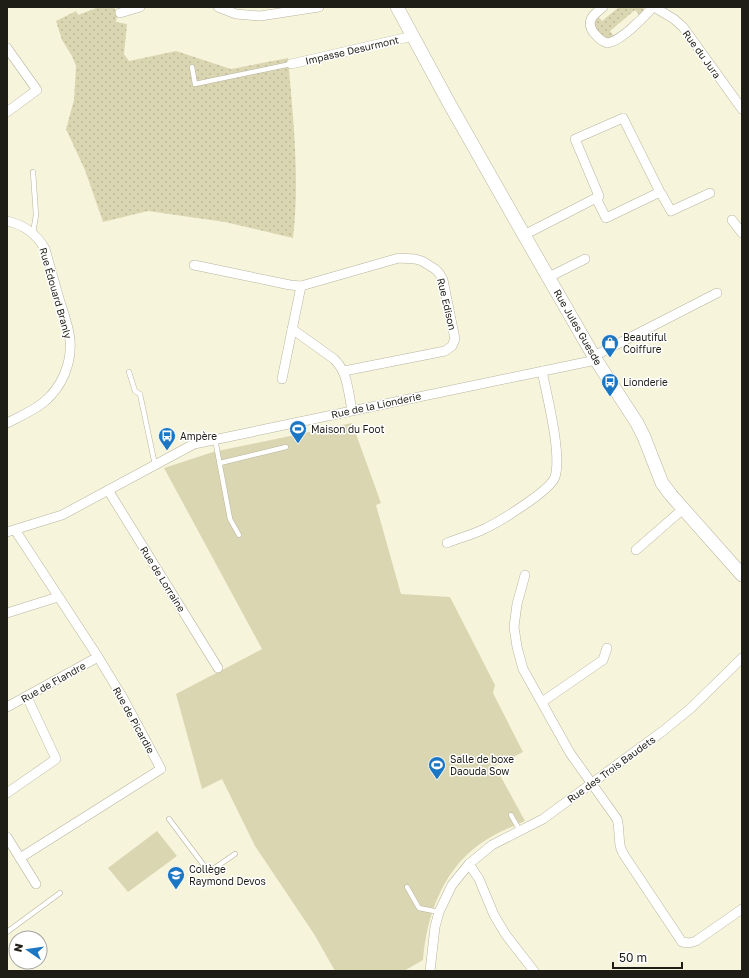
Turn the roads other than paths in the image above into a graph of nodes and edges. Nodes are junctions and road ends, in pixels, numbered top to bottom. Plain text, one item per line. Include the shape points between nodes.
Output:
1 (140, 7) edge
2 (218, 7) edge
3 (319, 7) edge
4 (397, 7) edge
5 (603, 7) edge
6 (654, 7) edge
7 (120, 13) dead end
8 (413, 36) junction
9 (7, 48) edge
10 (290, 64) joint
11 (192, 67) dead end
12 (742, 109) edge
13 (7, 112) edge
14 (33, 172) dead end
15 (660, 192) junction
16 (710, 193) dead end
17 (596, 198) junction
18 (732, 220) dead end
19 (7, 221) edge
20 (742, 232) edge
21 (33, 233) junction
22 (524, 235) junction
23 (584, 259) dead end
24 (194, 265) dead end
25 (549, 277) junction
26 (301, 286) junction
27 (717, 294) dead end
28 (292, 329) junction
29 (595, 358) junction
30 (344, 371) junction
31 (542, 371) junction
32 (129, 372) dead end
33 (282, 378) dead end
34 (352, 410) junction
35 (7, 423) edge
36 (215, 439) junction
37 (286, 446) dead end
38 (220, 463) junction
39 (155, 465) junction
40 (108, 490) junction
41 (684, 509) junction
42 (11, 531) edge
43 (239, 535) dead end
44 (447, 543) dead end
45 (636, 550) dead end
46 (525, 575) dead end
47 (742, 575) edge
48 (58, 597) junction
49 (7, 613) edge
50 (607, 648) dead end
51 (98, 657) junction
52 (742, 658) edge
53 (218, 668) dead end
54 (27, 696) junction
55 (542, 702) junction
56 (7, 707) edge
57 (592, 783) junction
58 (7, 793) edge
59 (511, 815) dead end
60 (169, 820) dead end
61 (520, 832) junction
62 (7, 837) edge
63 (235, 854) dead end
64 (20, 858) junction
65 (469, 864) junction
66 (36, 884) dead end
67 (407, 887) dead end
68 (60, 893) dead end
69 (742, 909) edge
70 (439, 912) junction
71 (7, 932) edge
72 (430, 971) edge
73 (534, 971) edge

1 - 7 street
2 - 3 street via 236,14 260,16
4 - 8 main road, Rue Jules Guesde
5 - 6 street via 592,17 590,25 599,39 607,43 616,40
6 - 12 street, Rue du Jura via 683,27
8 - 10 street, Impasse Desurmont
8 - 22 main road, Rue Jules Guesde
9 - 13 street via 37,90
10 - 11 lane via 196,84
14 - 21 lane via 36,215
15 - 16 street via 671,211
15 - 17 street via 606,218
15 - 17 street via 623,118 575,139 599,196
17 - 22 street
18 - 20 street
19 - 21 street, Rue Édouard Branly via 23,226
21 - 35 street, Rue Édouard Branly via 45,249 69,331 70,357 63,377 52,394 38,406
22 - 25 main road, Rue Jules Guesde
23 - 25 street
24 - 26 street, Rue Edison
25 - 29 main road, Rue Jules Guesde
26 - 28 street
26 - 30 street, Rue Edison via 399,258 415,259 428,264 443,280 455,339 450,348 446,351
27 - 29 street, Rue de la Lionderie
28 - 30 street via 334,359
28 - 33 street
29 - 31 street, Rue de la Lionderie
29 - 41 main road, Rue Jules Guesde via 641,430 662,483
30 - 34 street
31 - 34 street, Rue de la Lionderie
31 - 44 street via 555,441 556,469 553,482 496,523
32 - 39 lane via 135,391 140,394
34 - 36 street, Rue de la Lionderie
36 - 38 lane
36 - 39 street, Rue de la Lionderie via 194,444
37 - 38 lane
38 - 43 lane via 230,519
39 - 40 street, Rue de la Lionderie
40 - 42 street, Rue de la Lionderie via 62,515
40 - 53 street, Rue de Lorraine
41 - 45 street
41 - 47 main road, Rue Jules Guesde
42 - 48 street, Rue de Picardie
46 - 55 street via 514,627 523,669
48 - 49 street
48 - 51 street, Rue de Picardie
50 - 55 street via 603,660
51 - 54 street, Rue de Flandre
51 - 64 street, Rue de Picardie via 161,769
52 - 57 street, Rue des Trois Baudets via 679,719
54 - 56 street, Rue de Flandre
54 - 58 street via 56,759
55 - 57 street via 570,753
57 - 61 street, Rue des Trois Baudets
57 - 69 street via 617,819 621,850 682,942 696,941
59 - 61 lane
60 - 63 lane via 205,867 216,867
61 - 65 street, Rue des Trois Baudets via 492,845
62 - 64 street
64 - 66 street
65 - 70 street, Rue des Trois Baudets via 452,885
65 - 73 street via 479,879 494,915
67 - 70 lane via 418,908
68 - 71 lane
70 - 72 street, Rue des Trois Baudets

